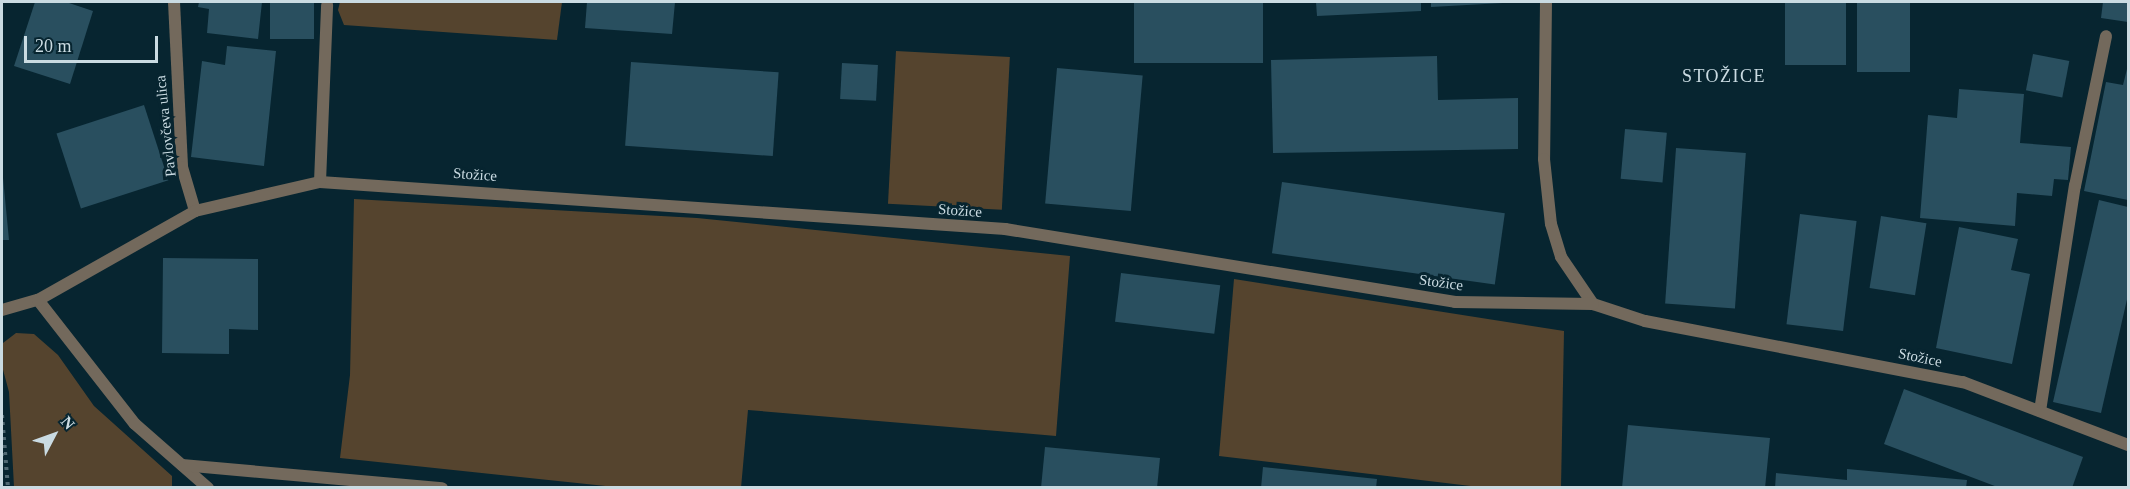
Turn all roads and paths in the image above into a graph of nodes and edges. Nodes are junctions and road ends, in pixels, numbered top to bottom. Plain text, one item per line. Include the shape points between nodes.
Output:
1 (174, 2) edge
2 (1546, 2) edge
3 (327, 5) dead end
4 (2106, 36) dead end
5 (320, 182) junction
6 (195, 211) junction
7 (38, 300) junction
8 (1593, 304) junction
9 (2, 310) edge
10 (2040, 411) junction
11 (2, 415) edge
12 (2128, 445) edge
13 (182, 465) junction
14 (8, 488) edge
15 (208, 488) edge
16 (442, 488) edge

1 - 6 street, Pavlovčeva ulica via 182,167
2 - 8 street via 1544,159 1551,224 1561,257
3 - 5 street
4 - 10 street via 2075,186
5 - 6 street, Stožice
5 - 8 street, Stožice via 1005,229 1455,302
6 - 7 street, Stožice
7 - 9 street, Stožice
7 - 13 street via 135,424
8 - 10 street, Stožice via 1645,321 1964,382
10 - 12 street, Stožice
11 - 14 path
13 - 15 street
13 - 16 street

